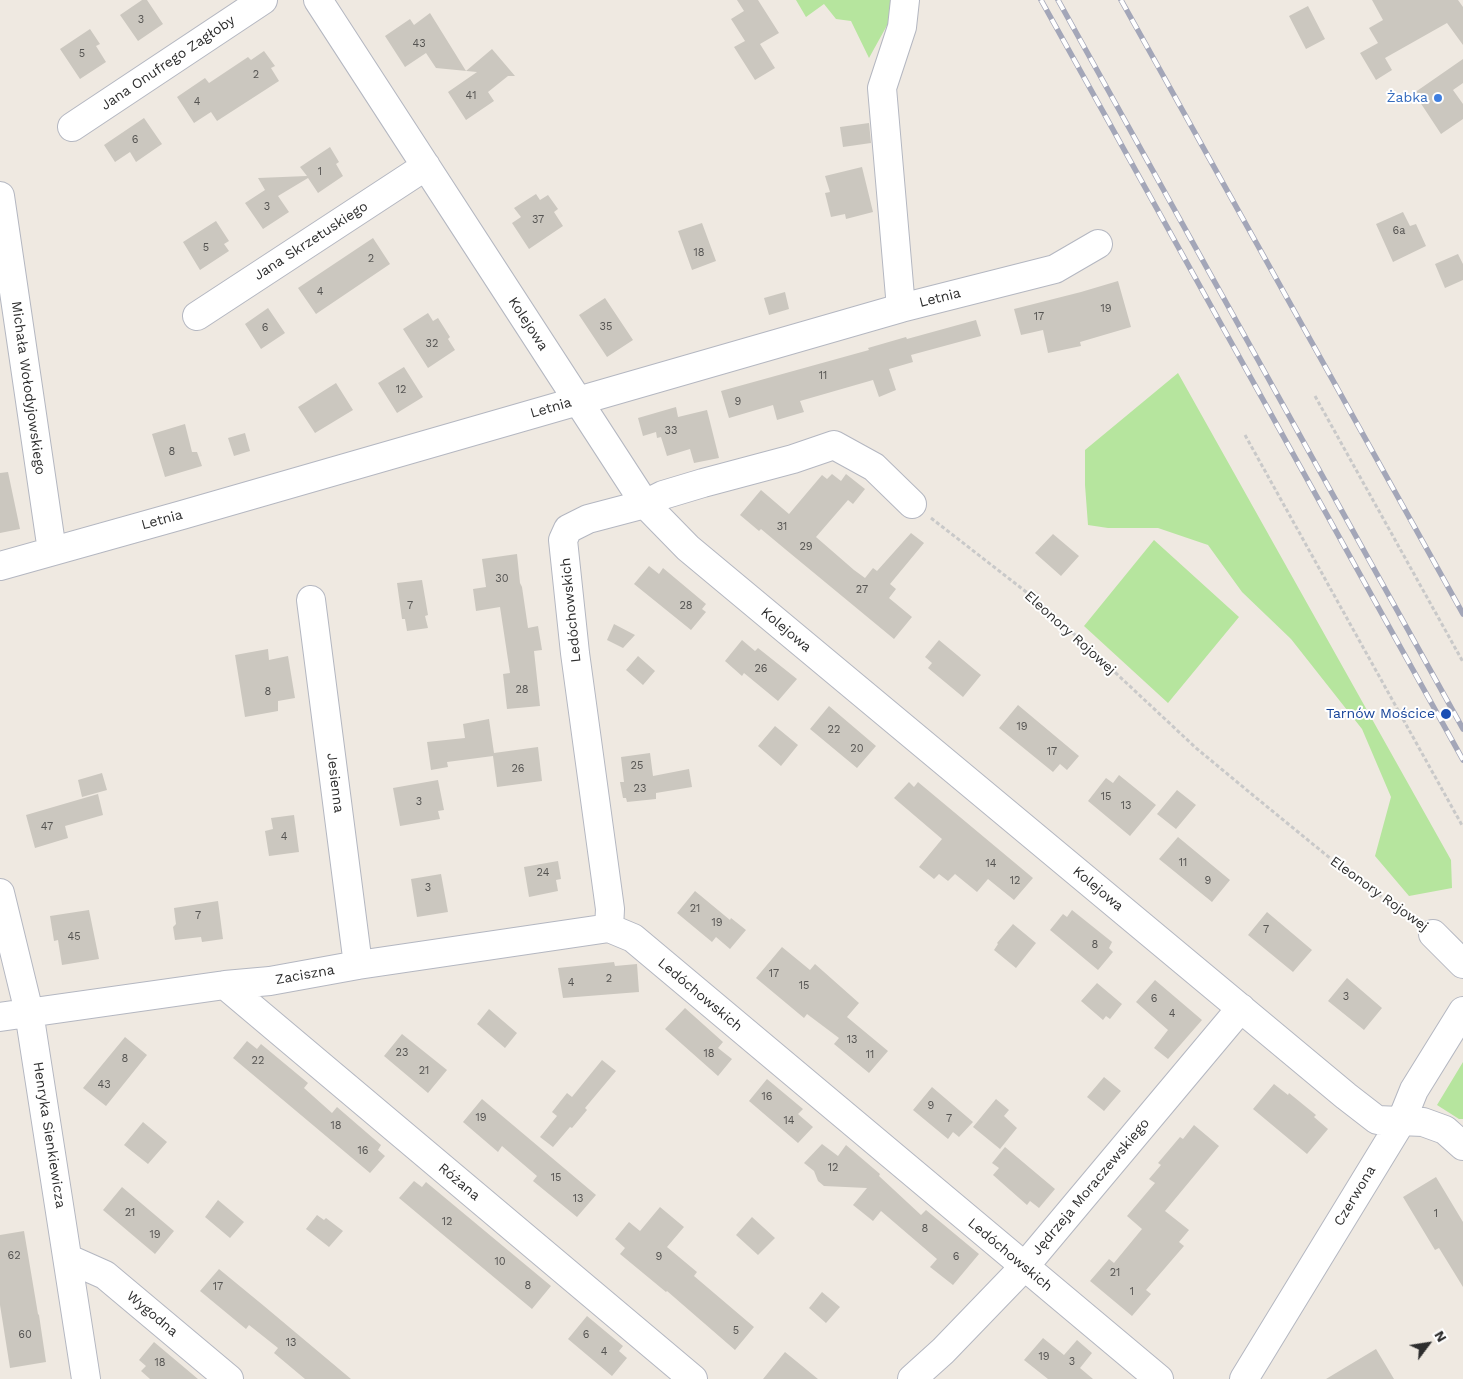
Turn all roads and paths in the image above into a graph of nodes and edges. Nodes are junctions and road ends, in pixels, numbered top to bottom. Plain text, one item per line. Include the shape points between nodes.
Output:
1 (263, 0) edge
2 (318, 0) edge
3 (905, 0) edge
4 (72, 127) dead end
5 (426, 166) junction
6 (0, 196) edge
7 (1098, 244) dead end
8 (900, 308) junction
9 (197, 316) dead end
10 (1315, 396) dead end
11 (578, 400) junction
12 (1245, 435) dead end
13 (645, 504) junction
14 (912, 504) joint
15 (52, 551) junction
16 (0, 566) edge
17 (311, 600) dead end
18 (1463, 662) edge
19 (1463, 827) edge
20 (0, 893) edge
21 (609, 928) junction
22 (1433, 934) joint
23 (1463, 964) edge
24 (358, 966) junction
25 (225, 985) junction
26 (1241, 1008) junction
27 (1463, 1011) edge
28 (29, 1012) junction
29 (0, 1017) edge
30 (1401, 1122) junction
31 (1463, 1146) edge
32 (69, 1259) junction
33 (1024, 1268) junction
34 (86, 1379) edge
35 (229, 1379) edge
36 (693, 1379) edge
37 (912, 1379) edge
38 (1159, 1379) edge
39 (1244, 1379) edge

1 - 4 street, Jana Onufrego Zagłoby
2 - 5 street, Kolejowa
3 - 8 street via 902,27 882,88
5 - 9 street, Jana Skrzetuskiego
5 - 11 street, Kolejowa
6 - 15 street, Michała Wołodyjowskiego
7 - 8 street, Letnia via 1055,269
8 - 11 street, Letnia
10 - 18 path
11 - 13 street, Kolejowa
11 - 15 street, Letnia
12 - 19 path
13 - 14 street via 703,483 834,445 874,467
13 - 21 street, Ledóchowskich via 576,524 568,529 563,540 610,909
13 - 26 street, Kolejowa via 688,548
14 - 22 path, Eleonory Rojowej via 1044,605 1196,748 1261,802 1347,872
15 - 16 street, Letnia
17 - 24 street, Jesienna
20 - 28 street, Henryka Sienkiewicza
21 - 24 street, Zaciszna
21 - 33 street, Ledóchowskich via 633,938
22 - 23 street
24 - 25 street, Zaciszna
25 - 28 street, Zaciszna
25 - 36 street, Różana
26 - 30 street, Kolejowa via 1377,1120
26 - 33 street, Jędrzeja Moraczewskiego
27 - 30 street, Czerwona via 1414,1090
28 - 29 street, Zaciszna
28 - 32 street, Henryka Sienkiewicza
30 - 31 street, Kolejowa via 1423,1122 1445,1130
30 - 39 street, Czerwona
32 - 34 street, Henryka Sienkiewicza
32 - 35 street, Wygodna via 105,1275
33 - 37 street, Jędrzeja Moraczewskiego
33 - 38 street, Ledóchowskich

